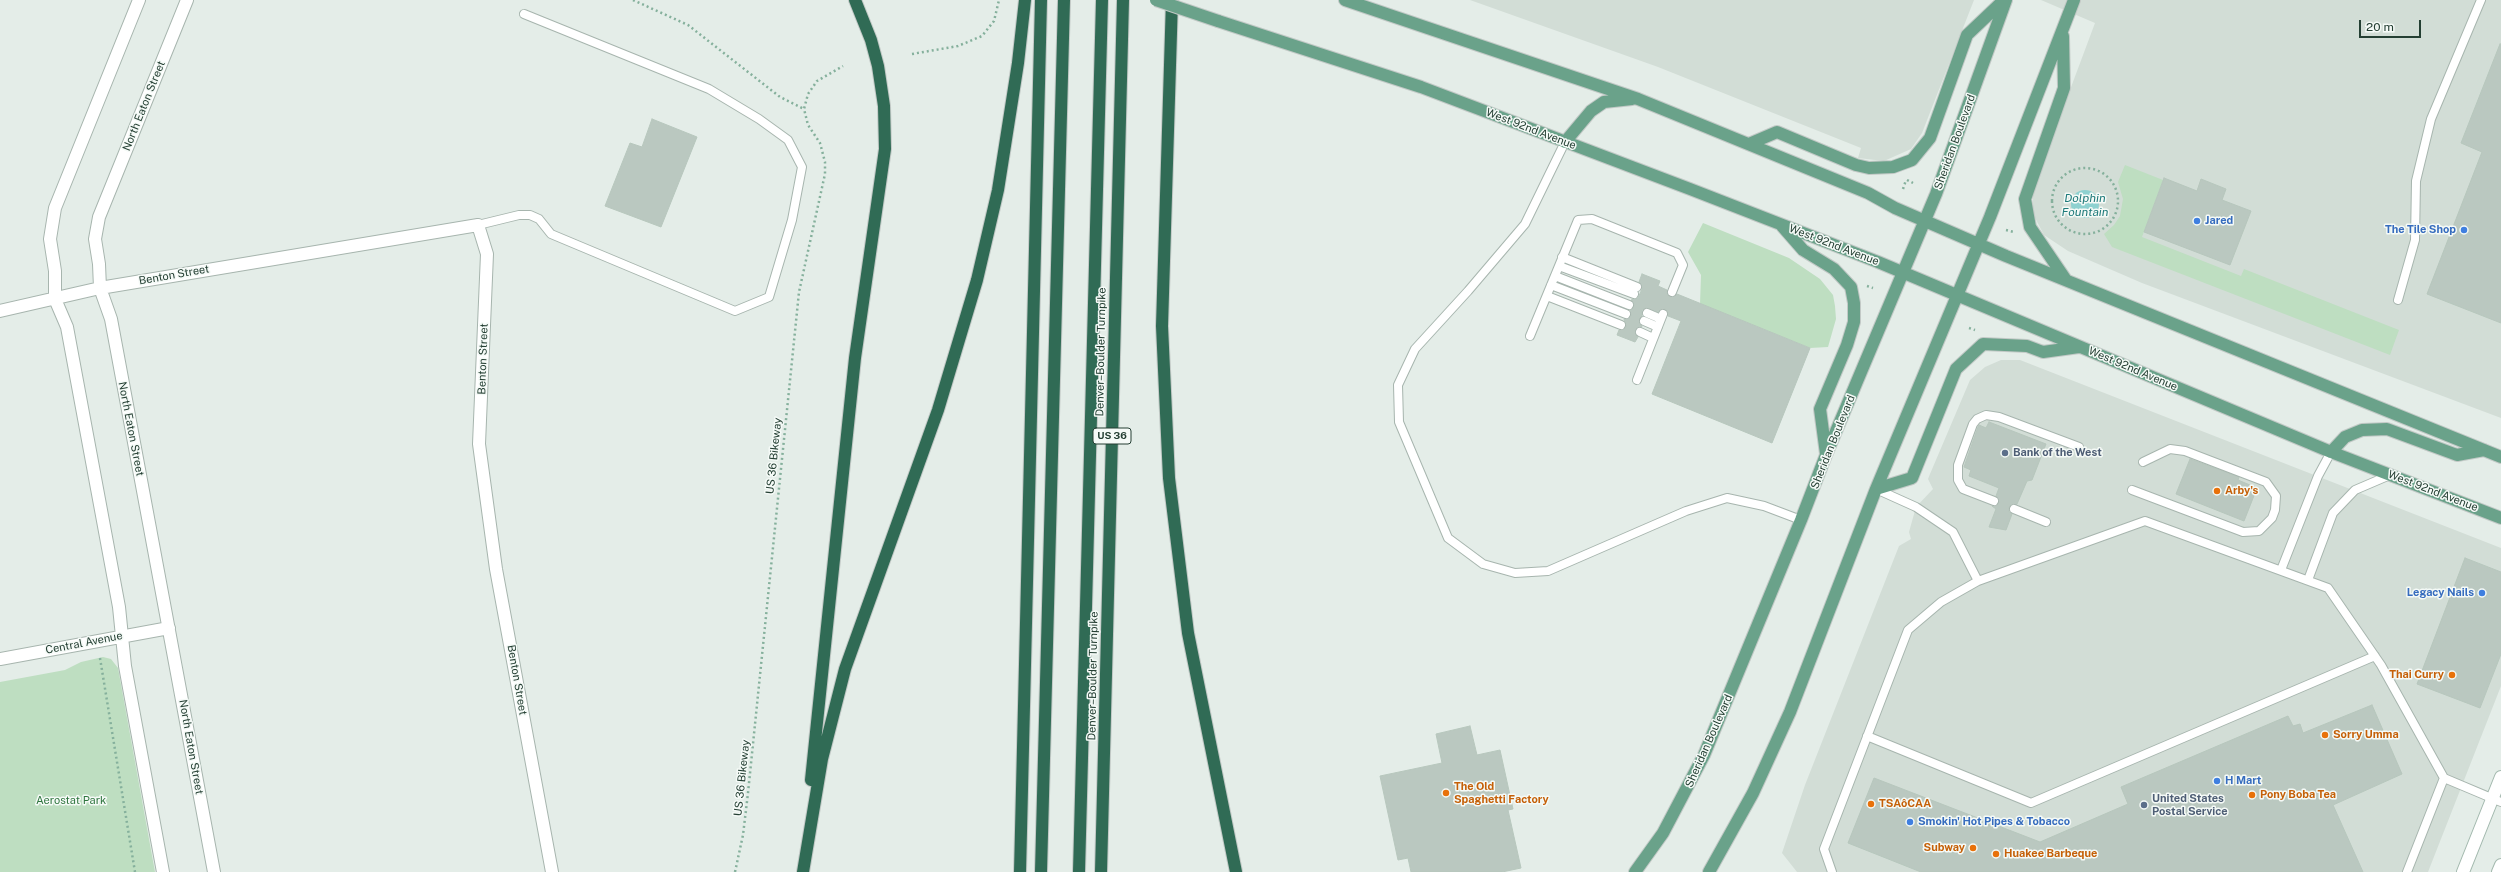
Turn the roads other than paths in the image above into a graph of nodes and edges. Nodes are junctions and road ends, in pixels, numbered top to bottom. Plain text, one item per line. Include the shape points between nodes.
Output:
1 (139, 0) edge
2 (187, 0) edge
3 (855, 0) edge
4 (1025, 0) edge
5 (1041, 0) edge
6 (1064, 0) edge
7 (1102, 0) edge
8 (1123, 0) edge
9 (1156, 0) edge
10 (1172, 0) edge
11 (1345, 0) edge
12 (2005, 0) edge
13 (2074, 0) edge
14 (2481, 0) edge
15 (524, 14) dead end
16 (2062, 30) junction
17 (1638, 99) junction
18 (1565, 142) junction
19 (1749, 144) junction
20 (1925, 220) junction
21 (1780, 224) junction
22 (478, 225) junction
23 (1978, 244) junction
24 (1561, 261) junction
25 (1904, 273) junction
26 (1555, 276) junction
27 (2066, 280) junction
28 (1551, 286) junction
29 (100, 288) junction
30 (1635, 291) dead end
31 (1672, 292) dead end
32 (1547, 296) junction
33 (1956, 296) junction
34 (54, 299) junction
35 (2398, 300) dead end
36 (1629, 306) dead end
37 (0, 311) edge
38 (1647, 313) dead end
39 (1626, 314) dead end
40 (1644, 321) dead end
41 (1621, 325) dead end
42 (1658, 327) junction
43 (1640, 332) dead end
44 (1530, 336) dead end
45 (1653, 338) junction
46 (2080, 347) junction
47 (1637, 380) dead end
48 (2079, 447) dead end
49 (2484, 450) junction
50 (2501, 451) edge
51 (2331, 452) junction
52 (1826, 454) junction
53 (2501, 457) edge
54 (2143, 462) dead end
55 (2390, 475) junction
56 (1876, 489) junction
57 (2132, 490) dead end
58 (1994, 501) dead end
59 (2014, 509) dead end
60 (2501, 518) edge
61 (1801, 520) junction
62 (2046, 522) dead end
63 (2280, 570) junction
64 (2308, 580) junction
65 (1978, 581) junction
66 (169, 628) junction
67 (121, 636) junction
68 (2375, 656) junction
69 (0, 659) edge
70 (1867, 736) junction
71 (2501, 777) edge
72 (2444, 778) junction
73 (2497, 800) edge
74 (2501, 866) edge
75 (163, 872) edge
76 (214, 872) edge
77 (552, 872) edge
78 (802, 872) edge
79 (1020, 872) edge
80 (1041, 872) edge
81 (1080, 872) edge
82 (1101, 872) edge
83 (1236, 872) edge
84 (1635, 872) edge
85 (1708, 872) edge
86 (1832, 872) edge
87 (2407, 872) edge
88 (2462, 872) edge
89 (2498, 872) edge

1 - 34 street via 55,208 50,239 55,271
2 - 29 street, North Eaton Street via 95,228
3 - 78 highway via 878,66 884,106 885,149 855,358
4 - 78 highway via 998,190 977,280 938,410 843,676 822,759
5 - 79 highway
6 - 80 highway
7 - 81 highway
8 - 82 highway, Denver–Boulder Turnpike / US 36
9 - 18 main road, West 92nd Avenue, bridge via 1421,87
10 - 83 highway via 1162,326 1169,478 1188,633
11 - 17 main road
12 - 19 main road via 1967,35 1930,138 1912,160 1893,167 1869,168 1777,132
12 - 20 main road, Sheridan Boulevard
13 - 16 main road
14 - 35 lane via 2431,119 2416,181 2415,240
15 - 22 lane via 709,89 788,140 802,167 792,220 769,297 734,311 551,234 539,218 519,215
16 - 23 main road
16 - 27 main road via 2064,88 2025,199 2030,227
17 - 18 main road via 1604,102 1591,111
17 - 19 main road
18 - 21 main road, West 92nd Avenue
18 - 61 lane via 1525,224 1415,349 1398,385 1399,422 1448,538 1483,564 1515,573 1548,571 1686,511 1727,498 1764,506
19 - 20 main road via 1868,193
20 - 23 main road
20 - 25 main road, Sheridan Boulevard
21 - 25 main road, West 92nd Avenue
21 - 52 main road via 1803,250 1834,269 1851,288 1854,322 1820,409
22 - 29 street, Benton Street
22 - 77 street, Benton Street via 487,254 480,444 496,569
23 - 27 main road
23 - 33 main road
24 - 26 lane
24 - 30 lane
24 - 31 lane via 1578,220 1592,219 1677,252 1683,265
25 - 33 main road, West 92nd Avenue
25 - 52 main road, Sheridan Boulevard
26 - 28 lane
26 - 36 lane
27 - 49 main road
28 - 32 lane
28 - 39 lane
29 - 34 street, Benton Street
29 - 66 street, North Eaton Street via 111,319
32 - 41 lane
32 - 44 lane
33 - 46 main road, West 92nd Avenue
33 - 56 main road
34 - 37 street, Benton Street
34 - 67 street via 67,327 119,607
38 - 42 lane via 1662,316
40 - 42 lane
42 - 45 lane
43 - 45 lane
45 - 47 lane
46 - 51 main road, West 92nd Avenue
46 - 56 main road via 2044,352 2027,346 1983,344 1956,369 1912,478
48 - 58 lane via 1999,416 1986,415 1977,419 1957,472 1962,490
49 - 50 street
49 - 51 main road via 2457,455 2387,429 2362,430 2345,437
49 - 53 main road
51 - 55 main road, West 92nd Avenue
51 - 63 lane via 2318,476
52 - 61 main road, Sheridan Boulevard
54 - 57 lane via 2164,451 2178,448 2266,482 2276,496 2273,514 2259,531 2243,532
55 - 60 main road, West 92nd Avenue
55 - 64 lane via 2355,490 2333,513
56 - 65 lane via 1916,507 1954,532
56 - 85 main road via 1790,712 1753,794
59 - 62 lane
61 - 84 main road, Sheridan Boulevard via 1704,755 1663,833
63 - 64 lane
63 - 65 lane via 2145,521
64 - 68 lane via 2328,588
65 - 70 lane via 1941,602 1908,630
66 - 67 street, Central Avenue
66 - 76 street, North Eaton Street
67 - 69 street, Central Avenue
67 - 75 street
68 - 70 lane via 2031,803
68 - 72 lane
70 - 86 lane via 1824,848
71 - 73 street
72 - 73 lane
72 - 87 lane
73 - 88 street
74 - 89 street

